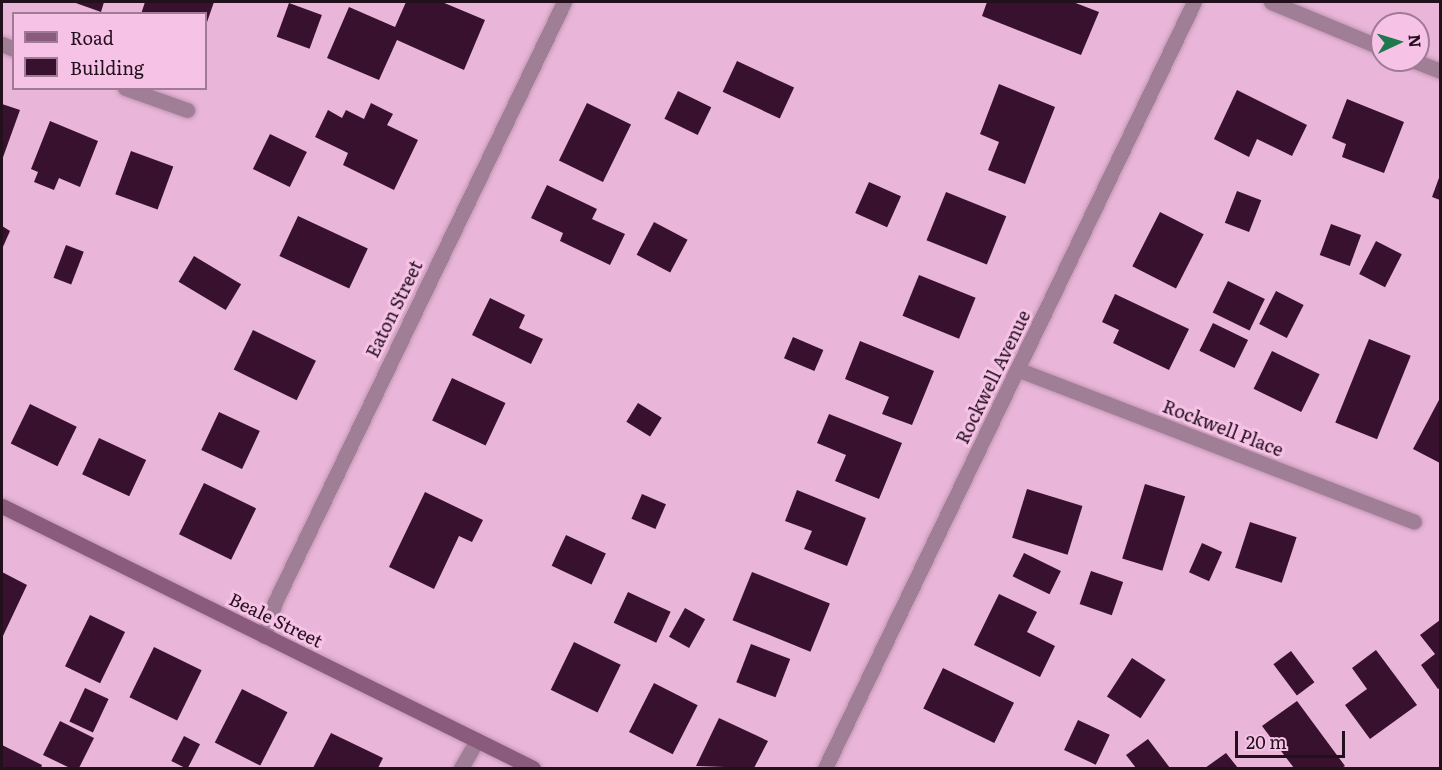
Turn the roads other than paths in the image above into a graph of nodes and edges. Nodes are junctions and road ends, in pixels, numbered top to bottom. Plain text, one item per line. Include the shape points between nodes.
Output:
1 (564, 2) edge
2 (1194, 2) edge
3 (1271, 2) edge
4 (1370, 43) edge
5 (131, 90) edge
6 (187, 110) dead end
7 (1019, 370) junction
8 (2, 506) edge
9 (1414, 522) dead end
10 (264, 636) junction
11 (477, 740) junction
12 (461, 768) edge
13 (533, 768) edge
14 (825, 768) edge

1 - 10 street, Eaton Street via 280,592
2 - 7 street, Rockwell Avenue
3 - 4 street
5 - 6 street
7 - 9 street, Rockwell Place
7 - 14 street, Rockwell Avenue
8 - 10 main road, Beale Street
10 - 11 main road, Beale Street
11 - 12 street
11 - 13 main road, Beale Street

